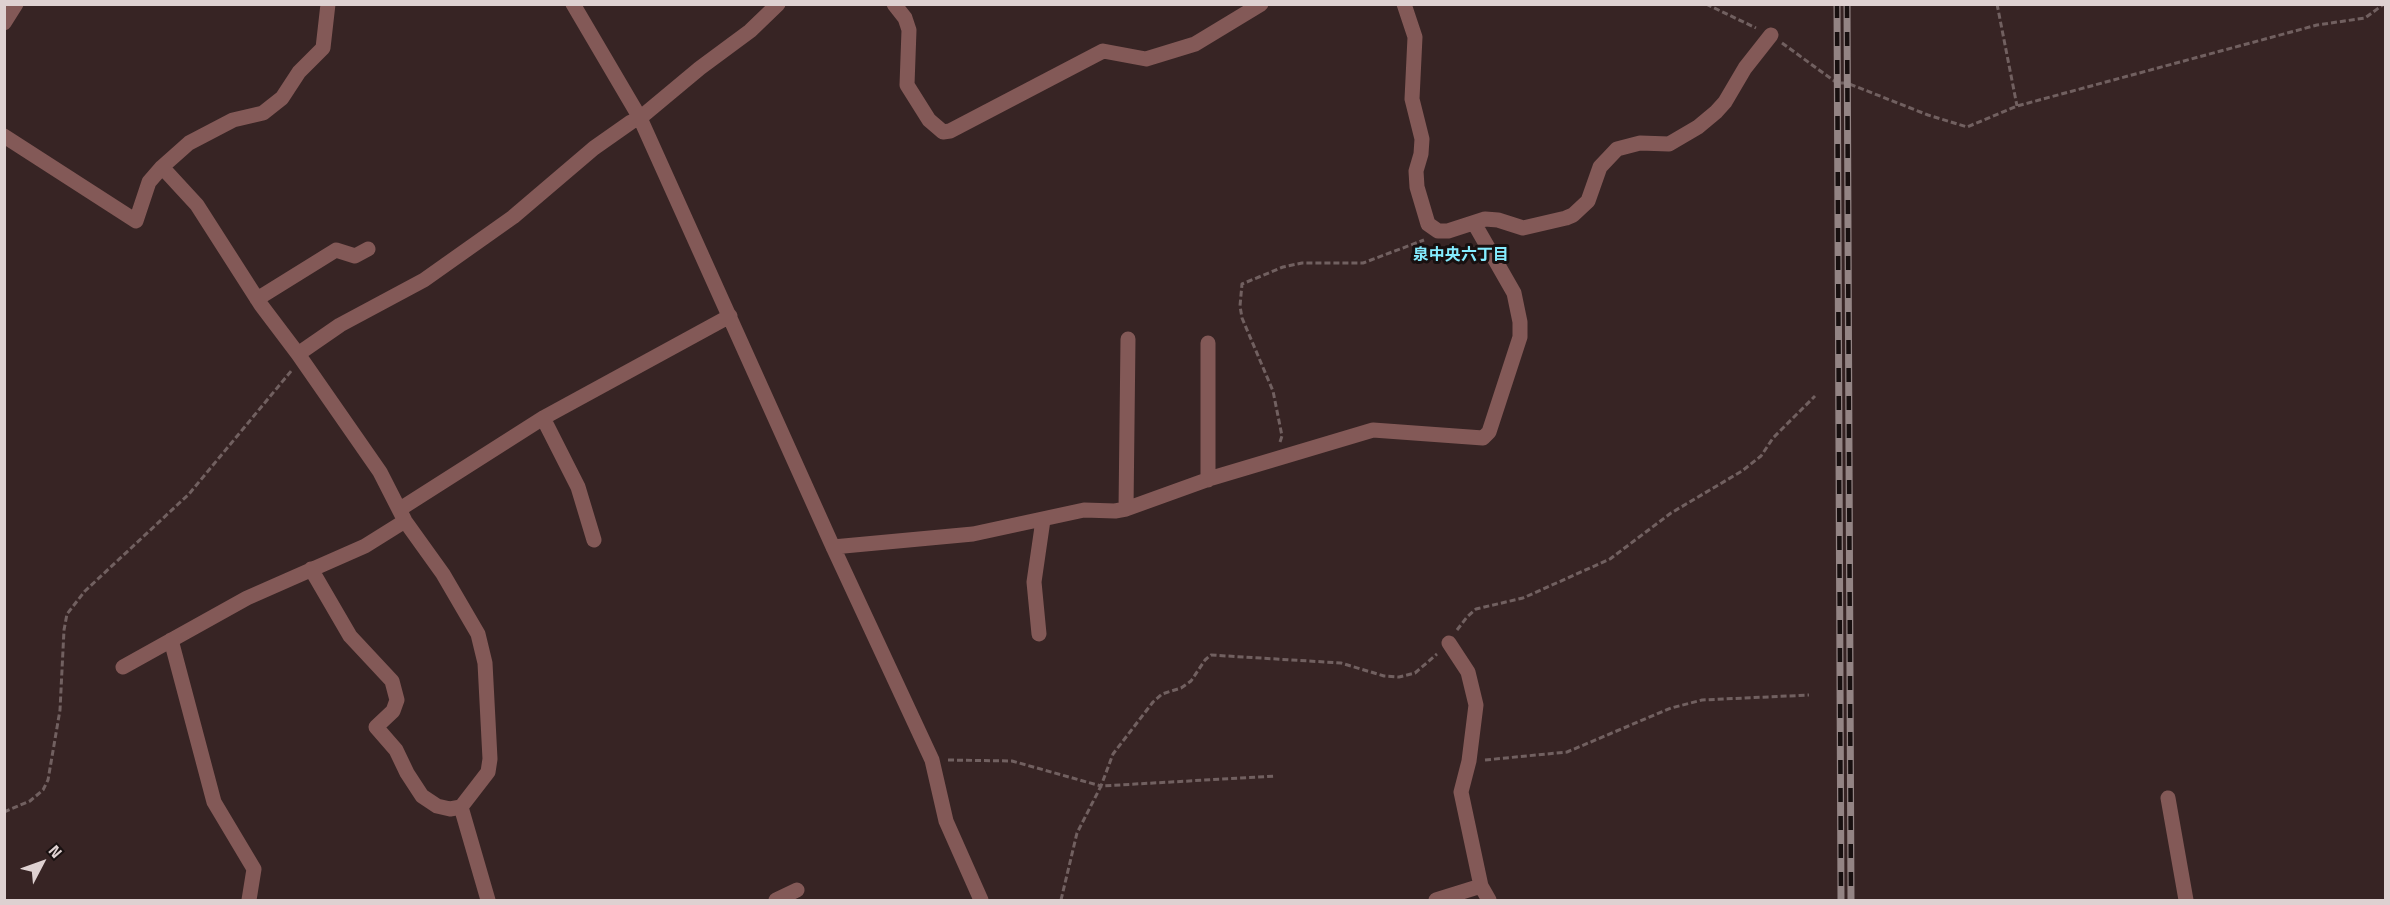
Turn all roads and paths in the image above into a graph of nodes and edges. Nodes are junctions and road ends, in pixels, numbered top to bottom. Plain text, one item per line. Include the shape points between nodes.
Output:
1 (16, 4) edge
2 (328, 4) edge
3 (573, 4) edge
4 (778, 4) edge
5 (894, 4) edge
6 (1261, 4) edge
7 (1404, 4) edge
8 (1706, 4) edge
9 (1997, 4) edge
10 (2384, 4) edge
11 (4, 23) edge
12 (1771, 35) junction
13 (2017, 106) junction
14 (640, 118) junction
15 (4, 136) edge
16 (162, 167) junction
17 (1474, 223) junction
18 (1438, 231) junction
19 (368, 249) dead end
20 (257, 299) junction
21 (730, 316) junction
22 (1128, 339) dead end
23 (1208, 343) dead end
24 (298, 354) junction
25 (1815, 396) dead end
26 (543, 418) junction
27 (1274, 460) junction
28 (1208, 480) junction
29 (1126, 509) junction
30 (403, 515) junction
31 (1043, 520) junction
32 (594, 540) dead end
33 (833, 547) junction
34 (311, 569) junction
35 (1039, 634) dead end
36 (171, 639) junction
37 (1449, 643) junction
38 (123, 667) dead end
39 (1809, 695) dead end
40 (932, 760) junction
41 (1469, 761) junction
42 (1276, 776) dead end
43 (1101, 786) junction
44 (2168, 798) dead end
45 (461, 807) junction
46 (4, 812) edge
47 (1480, 886) junction
48 (797, 890) dead end
49 (249, 900) edge
50 (488, 900) edge
51 (776, 900) edge
52 (981, 900) edge
53 (1061, 900) edge
54 (1436, 900) edge
55 (1489, 900) edge
56 (2186, 900) edge

1 - 11 street
2 - 16 street via 322,48 282,98 263,113 232,120 189,143
3 - 14 street
4 - 14 street
5 - 6 street via 909,30 907,85 929,120 943,132 1103,51 1146,59 1195,44
7 - 18 street via 1415,37 1412,99 1422,139 1417,187 1428,224
8 - 12 path
9 - 13 path
10 - 13 path via 2365,18 2317,25
12 - 13 path via 1837,83 1847,83 1967,128
12 - 17 street via 1716,112 1698,128 1669,144 1640,143 1617,149 1600,167 1588,201 1573,215 1523,228 1498,220
14 - 21 street
14 - 24 street via 594,148 513,217 424,280 340,325
15 - 16 street via 136,220 149,182
16 - 20 street via 197,204
17 - 18 street
17 - 27 street via 1514,293 1520,322 1520,336 1489,432 1477,439 1373,430
18 - 27 path via 1432,237 1370,261 1302,263 1242,284 1242,318 1278,412 1282,436
19 - 20 street via 355,256 336,250
20 - 24 street
21 - 26 street
21 - 33 street
22 - 29 street
23 - 28 street
24 - 30 street via 380,472
24 - 46 path via 290,373 189,494 85,591 67,614 60,710 48,780 30,801
25 - 37 path via 1773,438 1761,456 1742,471 1671,513 1591,569 1523,598 1476,609
26 - 30 street
26 - 32 street via 578,487
27 - 28 street
28 - 29 street
29 - 31 street via 1084,510
30 - 34 street via 365,546
30 - 45 street via 478,634 485,663 488,772
31 - 33 street via 973,534
31 - 35 street via 1034,582
33 - 40 street
34 - 36 street
34 - 45 street via 350,636 392,681 397,700 393,711 376,727 396,750 422,796 437,806
36 - 38 street
36 - 49 street via 214,802 254,869
37 - 41 street via 1468,672 1476,705
37 - 43 path via 1415,673 1399,677 1341,663 1211,655 1191,681 1153,702 1113,754
39 - 41 path via 1702,700 1671,708 1567,752
40 - 43 path via 1012,761
40 - 52 street via 946,822
41 - 47 street via 1461,792
42 - 43 path
43 - 53 path via 1077,833
44 - 56 street
45 - 50 street
47 - 54 street
47 - 55 street
48 - 51 street

